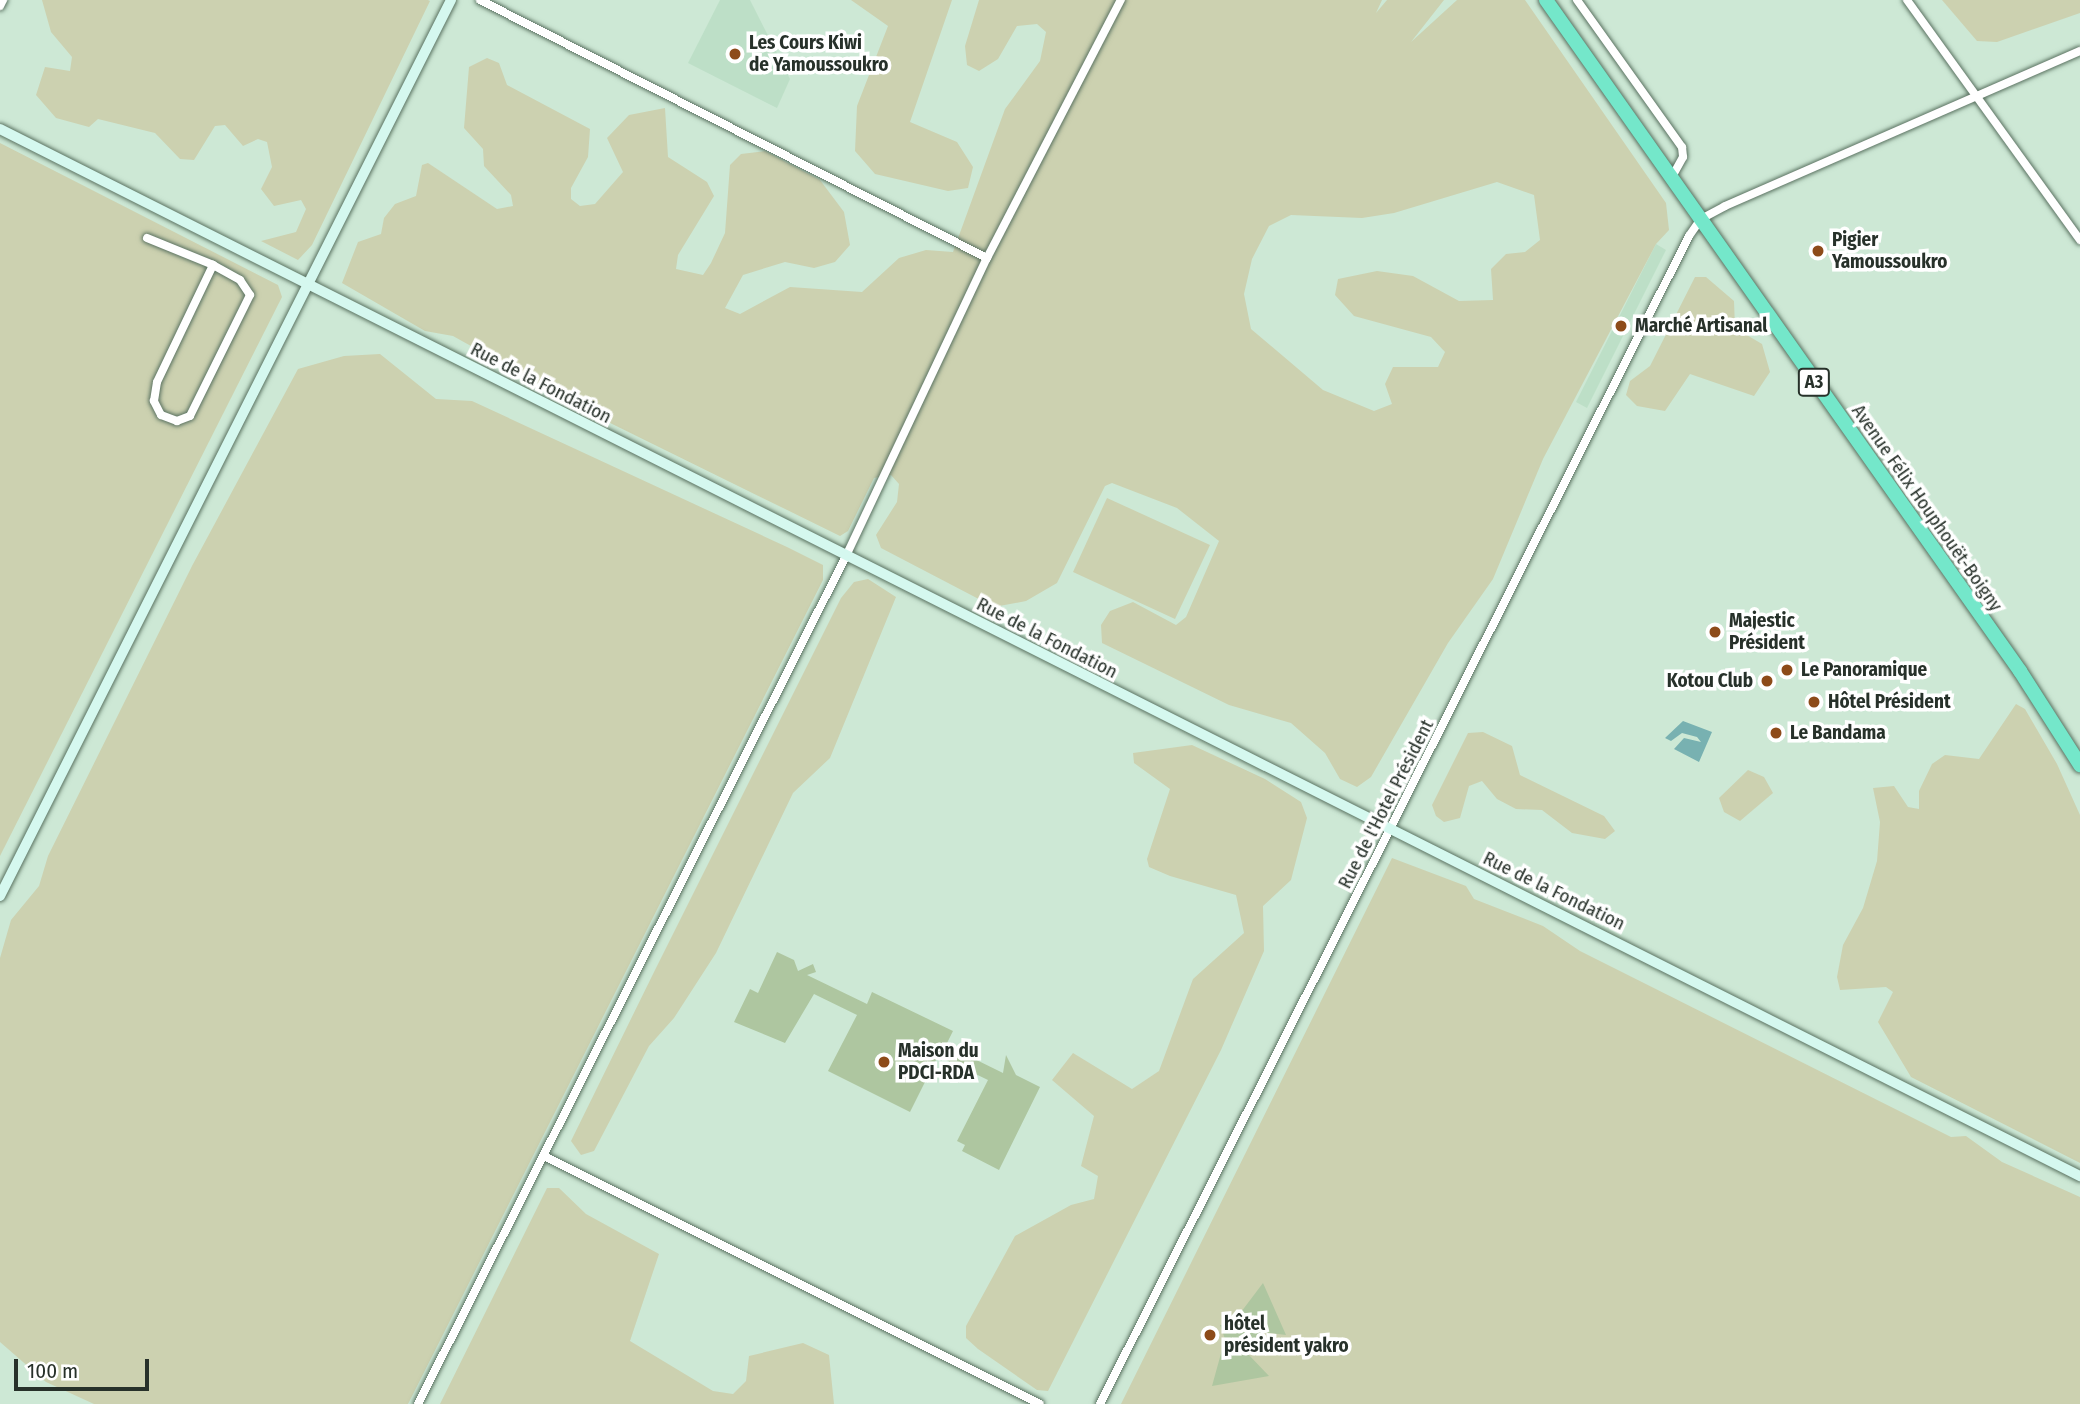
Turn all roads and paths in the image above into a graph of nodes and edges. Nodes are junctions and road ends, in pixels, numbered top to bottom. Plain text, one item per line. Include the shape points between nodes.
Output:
1 (3, 0) edge
2 (451, 0) edge
3 (480, 0) edge
4 (1121, 0) edge
5 (1546, 0) edge
6 (1577, 0) edge
7 (1907, 0) edge
8 (0, 6) edge
9 (2080, 51) edge
10 (1977, 98) junction
11 (0, 130) edge
12 (1671, 179) junction
13 (1701, 219) junction
14 (147, 238) dead end
15 (2080, 240) edge
16 (987, 258) junction
17 (213, 265) junction
18 (309, 285) junction
19 (846, 556) junction
20 (2080, 765) edge
21 (1390, 830) junction
22 (0, 896) edge
23 (546, 1157) junction
24 (2080, 1176) edge
25 (418, 1404) edge
26 (1040, 1404) edge
27 (1100, 1404) edge

1 - 8 street
2 - 18 street
3 - 16 street
4 - 16 street
5 - 12 highway, Avenue Félix Houphouët-Boigny / A3
6 - 12 street via 1682,147 1683,157
7 - 10 street
9 - 10 street
10 - 13 street
10 - 15 street
11 - 18 street, Rue de la Fondation
12 - 13 highway, Avenue Félix Houphouët-Boigny / A3
13 - 20 highway, Avenue Félix Houphouët-Boigny / A3
13 - 21 street, Rue de l'Hotel Président
14 - 17 street
16 - 19 street
17 - 17 street via 240,280 250,295 190,416 177,421 162,415 155,401 157,382
18 - 19 street, Rue de la Fondation
18 - 22 street
19 - 21 street, Rue de la Fondation
19 - 23 street
21 - 24 street, Rue de la Fondation
21 - 27 street, Rue de l'Hotel Président
23 - 25 street
23 - 26 street

